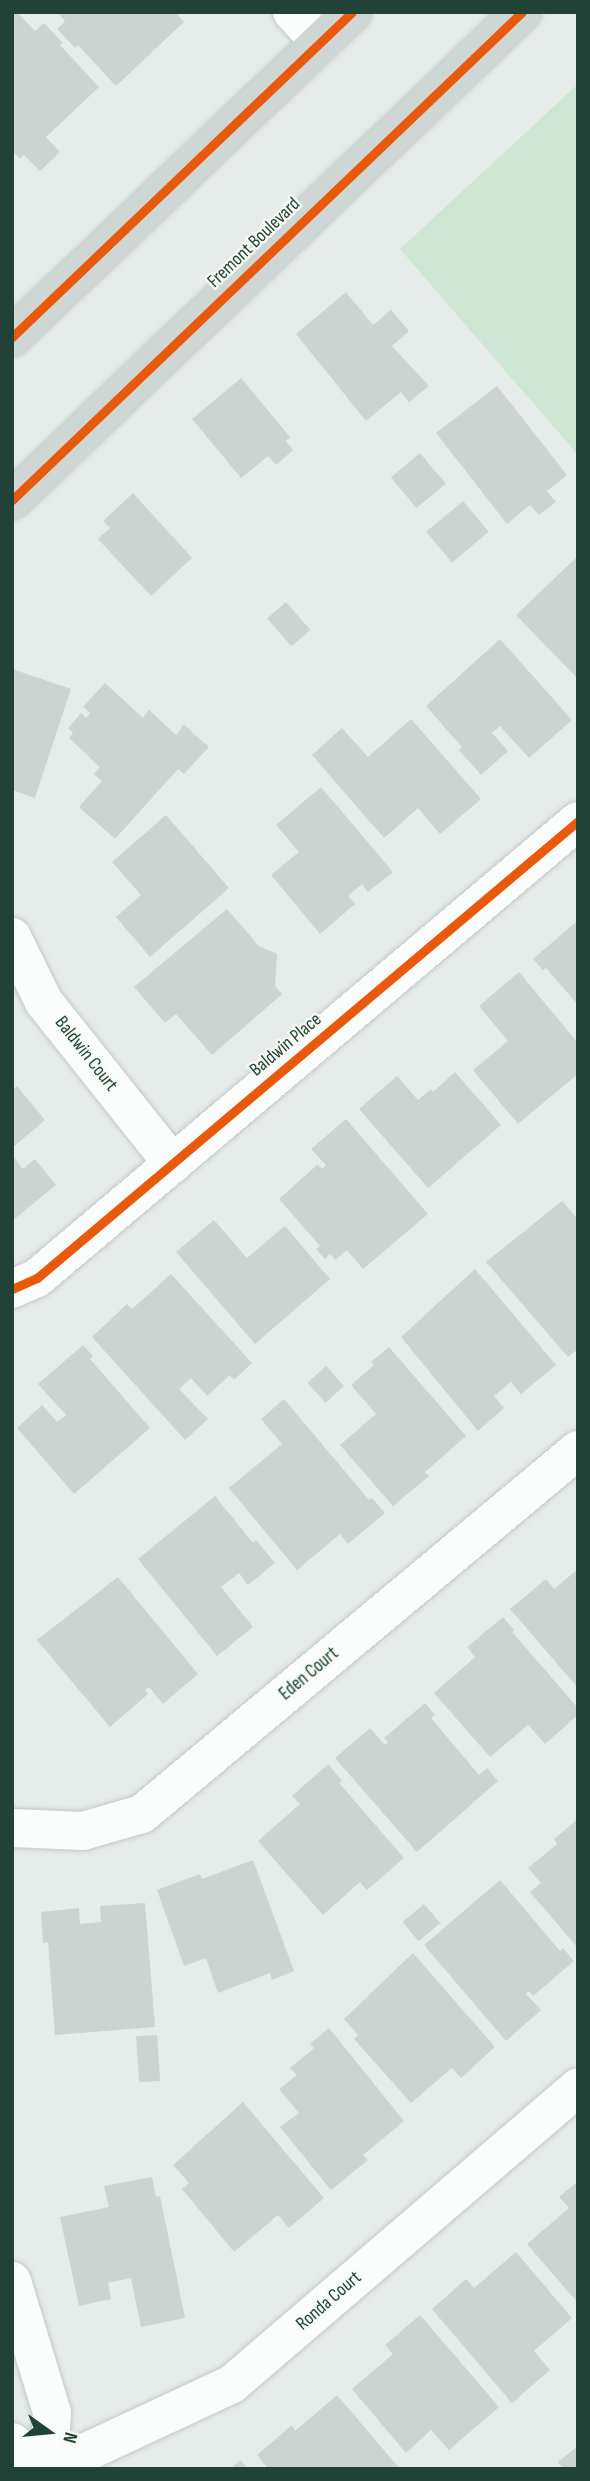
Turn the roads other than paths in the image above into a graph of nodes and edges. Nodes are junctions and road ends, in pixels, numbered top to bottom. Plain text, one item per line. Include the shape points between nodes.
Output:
1 (292, 12) edge
2 (352, 12) edge
3 (522, 12) edge
4 (320, 42) junction
5 (12, 337) edge
6 (12, 500) edge
7 (578, 821) edge
8 (12, 937) edge
9 (173, 1164) junction
10 (12, 1289) edge
11 (578, 1450) edge
12 (12, 1828) edge
13 (578, 2087) edge
14 (12, 2281) edge
15 (12, 2442) edge
16 (48, 2469) edge

1 - 4 street
2 - 4 main road
3 - 6 main road, Fremont Boulevard
4 - 5 main road
7 - 9 street, Baldwin Place
8 - 9 street, Baldwin Court via 44,1002
9 - 10 street, Baldwin Place via 37,1278
11 - 12 street, Eden Court via 142,1814 83,1831
13 - 16 street, Ronda Court via 232,2384
14 - 16 street via 52,2413
15 - 16 street

